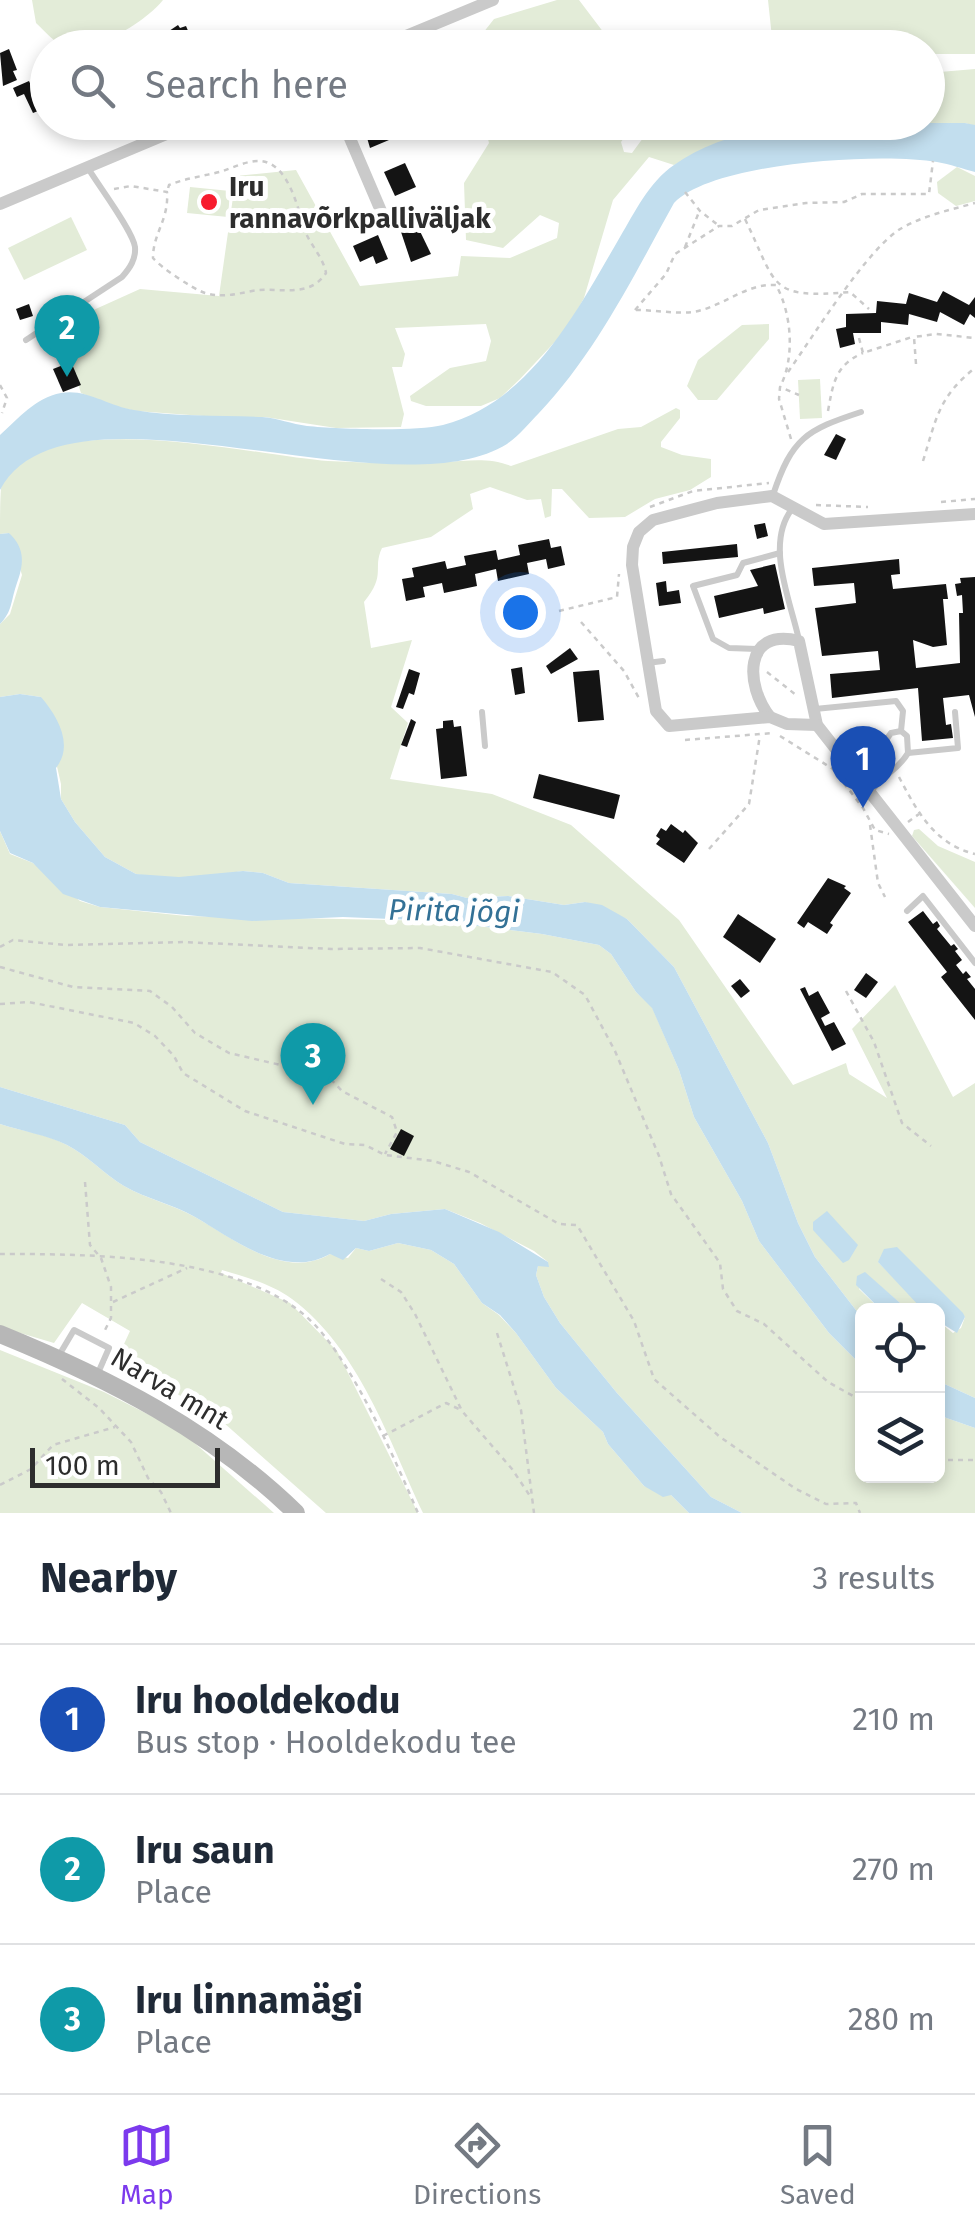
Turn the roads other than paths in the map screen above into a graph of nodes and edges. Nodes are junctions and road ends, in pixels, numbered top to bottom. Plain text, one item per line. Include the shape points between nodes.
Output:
1 (493, 0) edge
2 (421, 30) edge
3 (152, 140) edge
4 (351, 140) edge
5 (88, 167) junction
6 (0, 204) edge
7 (384, 218) dead end
8 (26, 340) dead end
9 (861, 412) dead end
10 (774, 490) junction
11 (798, 502) junction
12 (975, 514) edge
13 (780, 554) junction
14 (799, 642) junction
15 (756, 655) junction
16 (663, 661) dead end
17 (646, 663) junction
18 (814, 709) junction
19 (482, 712) dead end
20 (954, 712) dead end
21 (770, 718) junction
22 (817, 726) junction
23 (901, 731) junction
24 (485, 746) dead end
25 (908, 753) junction
26 (882, 774) junction
27 (869, 794) junction
28 (907, 911) dead end
29 (975, 926) edge
30 (975, 963) edge
31 (0, 1334) edge
32 (58, 1358) junction
33 (97, 1375) junction
34 (296, 1513) edge

1 - 2 street
3 - 5 street
4 - 7 street
5 - 6 street
5 - 8 lane via 130,234 132,266
9 - 10 lane via 808,432
10 - 11 street
10 - 17 street via 653,520 639,532 632,565
11 - 12 street via 824,524
11 - 13 lane via 781,524
13 - 14 lane
13 - 15 lane via 742,563 737,576 693,586 713,639
14 - 15 street via 768,640
14 - 18 street
15 - 21 street via 756,693
16 - 17 lane
17 - 21 street via 656,712 669,726
18 - 22 street
18 - 23 lane via 896,701 903,711
19 - 24 lane
20 - 25 lane via 958,748
21 - 22 street
22 - 27 street
23 - 25 lane
23 - 26 lane via 885,740
25 - 26 lane via 895,770
26 - 27 lane
27 - 29 street
28 - 30 lane via 923,896
31 - 32 main road, Narva mnt
32 - 33 main road, Narva mnt
32 - 33 lane via 74,1330 109,1348
33 - 34 main road, Narva mnt via 212,1443

